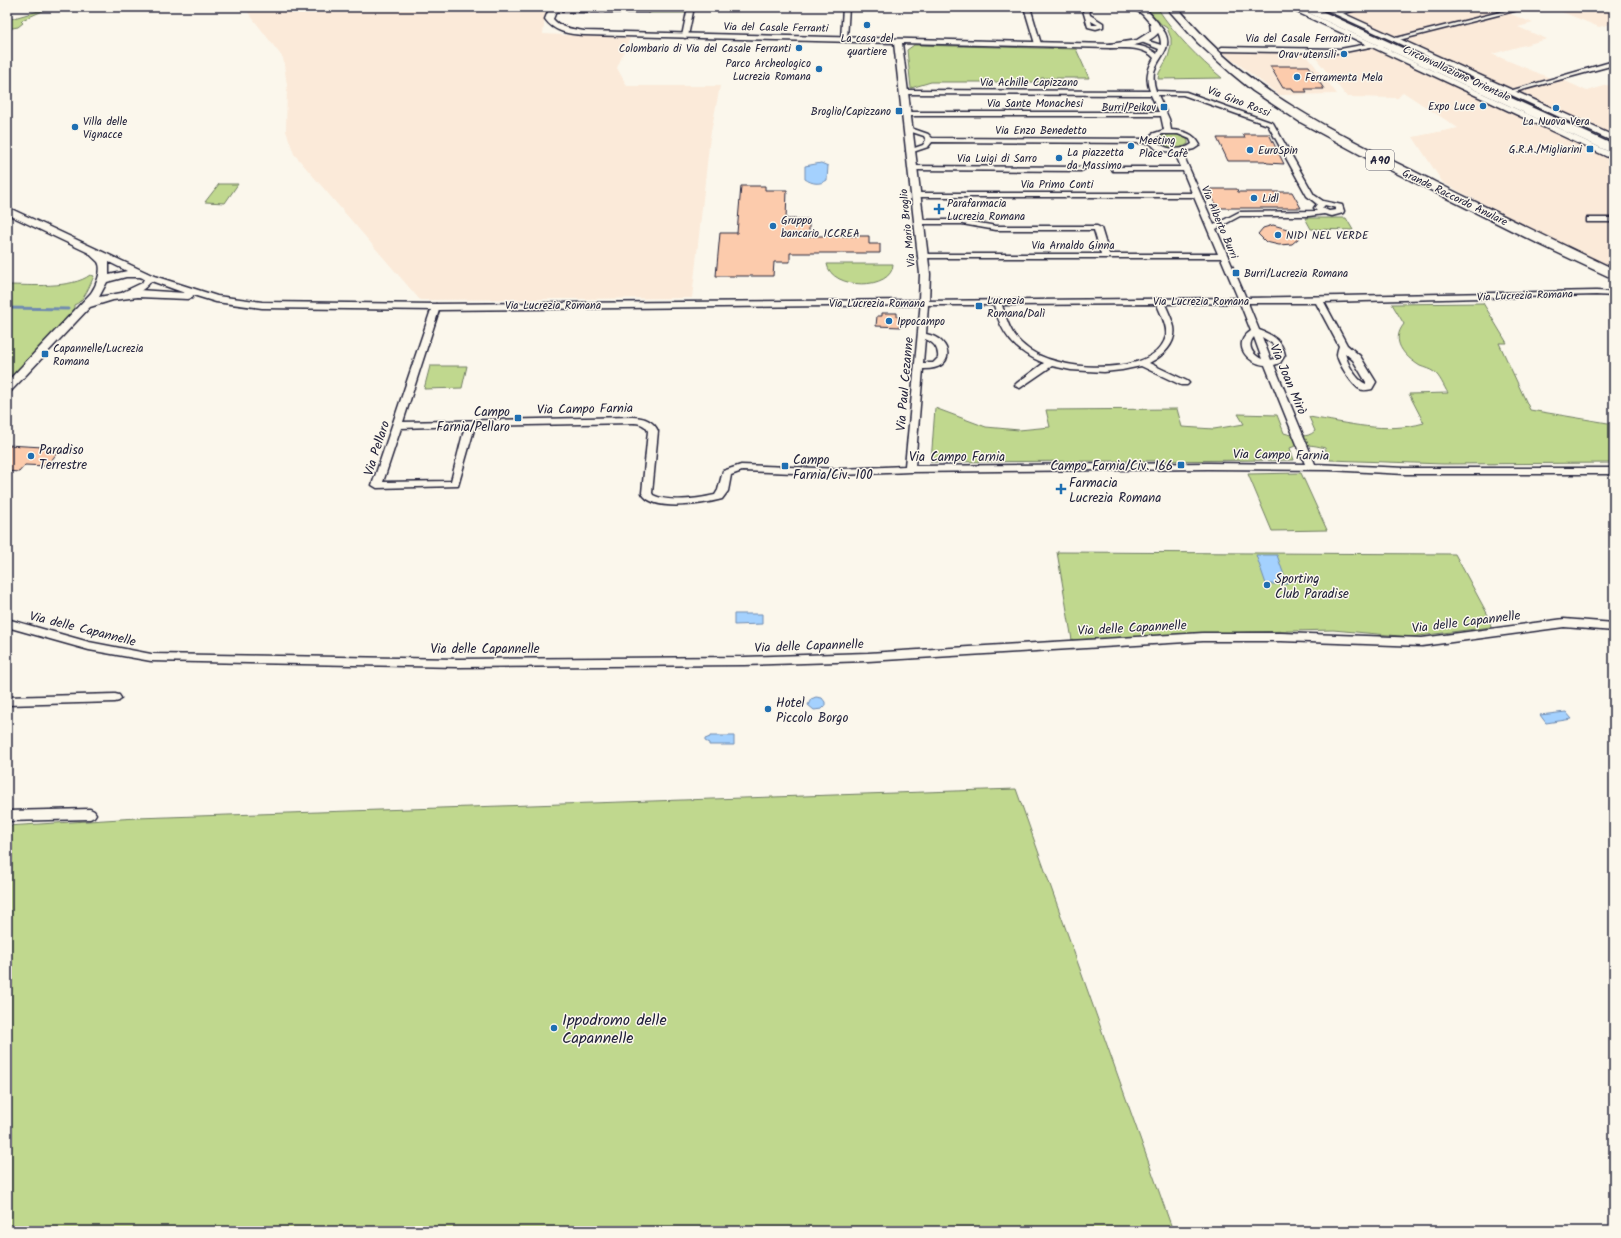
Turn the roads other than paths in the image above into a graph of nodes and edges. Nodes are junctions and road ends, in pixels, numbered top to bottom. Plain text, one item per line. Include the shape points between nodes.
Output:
1 (691, 7) edge
2 (846, 7) edge
3 (1027, 7) edge
4 (1085, 7) edge
5 (1133, 7) edge
6 (1140, 7) edge
7 (1171, 7) edge
8 (1290, 7) edge
9 (1304, 7) edge
10 (1313, 7) edge
11 (1323, 7) edge
12 (1364, 7) edge
13 (1527, 7) edge
14 (554, 9) edge
15 (649, 10) dead end
16 (1337, 13) junction
17 (1148, 15) junction
18 (1087, 16) dead end
19 (1154, 23) junction
20 (685, 36) junction
21 (844, 39) junction
22 (1395, 39) junction
23 (1142, 41) junction
24 (899, 44) junction
25 (1038, 44) junction
26 (1376, 44) junction
27 (1110, 46) junction
28 (1164, 49) junction
29 (1222, 49) dead end
30 (1146, 50) junction
31 (1158, 59) junction
32 (1614, 63) edge
33 (904, 92) junction
34 (1509, 92) junction
35 (1153, 93) junction
36 (907, 114) junction
37 (1162, 114) junction
38 (908, 129) junction
39 (1168, 132) junction
40 (1614, 139) edge
41 (930, 140) junction
42 (1152, 141) junction
43 (1614, 150) edge
44 (910, 151) junction
45 (1178, 151) junction
46 (1614, 157) edge
47 (913, 168) junction
48 (1081, 169) dead end
49 (1116, 169) dead end
50 (1185, 169) junction
51 (916, 194) junction
52 (1198, 195) junction
53 (1322, 204) junction
54 (7, 210) edge
55 (1325, 212) junction
56 (1590, 220) dead end
57 (1614, 220) edge
58 (919, 222) junction
59 (1212, 228) junction
60 (86, 246) junction
61 (922, 256) junction
62 (1106, 256) junction
63 (1223, 256) junction
64 (144, 275) junction
65 (1614, 275) edge
66 (103, 283) junction
67 (126, 294) junction
68 (1614, 294) edge
69 (216, 299) junction
70 (1319, 300) junction
71 (1160, 301) junction
72 (1243, 301) junction
73 (997, 302) junction
74 (924, 303) junction
75 (85, 305) junction
76 (436, 307) junction
77 (1256, 332) junction
78 (922, 336) junction
79 (1343, 346) dead end
80 (1051, 362) junction
81 (1141, 363) junction
82 (1269, 364) junction
83 (919, 366) junction
84 (1184, 383) dead end
85 (1020, 385) dead end
86 (7, 389) edge
87 (471, 422) junction
88 (396, 425) junction
89 (1311, 467) junction
90 (910, 468) junction
91 (1614, 471) edge
92 (7, 623) edge
93 (1614, 628) edge
94 (115, 698) dead end
95 (7, 701) edge
96 (90, 814) dead end
97 (7, 816) edge

1 - 20 street
2 - 21 street
3 - 25 street
4 - 18 street
5 - 17 street
6 - 17 street
7 - 65 highway, Grande Raccordo Anulare / A90 via 1204,43 1232,68 1303,118 1378,159
8 - 26 street, Circonvallazione Orientale
9 - 26 highway
10 - 26 highway via 1345,22
11 - 16 street, Circonvallazione Orientale
12 - 16 street
13 - 22 street
14 - 15 street
14 - 20 street, Via del Casale Ferranti via 550,22 560,28 576,32
16 - 22 street, Circonvallazione Orientale
17 - 19 street
19 - 23 street via 1155,32
19 - 28 street via 1162,33
20 - 21 street, Via del Casale Ferranti
21 - 24 street, Via del Casale Ferranti
22 - 34 street, Circonvallazione Orientale
23 - 27 street
23 - 28 street
23 - 30 street
24 - 25 street
24 - 33 street, Via Mario Broglio
25 - 27 street
26 - 29 street, Via del Casale Ferranti via 1340,52
26 - 43 highway
26 - 46 street, Circonvallazione Orientale
27 - 30 street
28 - 31 street
30 - 31 street via 1155,54
31 - 35 street via 1151,74
32 - 34 street
33 - 35 street, Via Achille Capizzano
33 - 36 street, Via Mario Broglio
34 - 40 street, Circonvallazione Orientale
35 - 37 street
35 - 53 street, Via Gino Rossi via 1190,94 1271,124 1311,196
36 - 37 street, Via Sante Monachesi
36 - 38 street, Via Mario Broglio
37 - 39 street
38 - 41 street via 926,135
38 - 44 street, Via Mario Broglio
39 - 42 street via 1156,134
39 - 45 street via 1182,133 1195,140 1193,147
41 - 42 street, Via Enzo Benedetto
41 - 44 street via 926,146
42 - 45 street via 1161,148
44 - 47 street, Via Mario Broglio
45 - 50 street, Via Alberto Burri
47 - 48 street, Via Luigi di Sarro
47 - 51 street, Via Mario Broglio
49 - 50 street
50 - 52 street, Via Alberto Burri
51 - 52 street, Via Primo Conti
51 - 58 street, Via Mario Broglio
52 - 59 street, Via Alberto Burri
53 - 55 street, Via Gino Rossi via 1318,208
53 - 55 street via 1333,204 1341,210 1335,213
54 - 60 street
55 - 59 street via 1241,214
56 - 57 street
58 - 61 street, Via Mario Broglio
58 - 62 street via 962,222 996,228 1097,228
59 - 63 street, Via Alberto Burri
60 - 64 street
60 - 66 street via 99,256 104,264
61 - 62 street, Via Arnaldo Ginna
61 - 74 street, Via Mario Broglio
62 - 63 street, Via Arnaldo Ginna
63 - 72 street, Via Alberto Burri
64 - 66 street via 126,274
64 - 67 street via 148,279 146,284
64 - 69 street, Via Lucrezia Romana
66 - 67 street via 113,292
66 - 75 street
67 - 69 street via 173,294
67 - 75 street via 106,297
68 - 70 street, Via Lucrezia Romana
69 - 76 street, Via Lucrezia Romana via 282,306
70 - 72 street, Via Lucrezia Romana
70 - 79 street
71 - 72 street, Via Lucrezia Romana
71 - 73 street, Via Lucrezia Romana
71 - 81 street via 1170,329 1169,340 1159,354
72 - 77 street, Via Joan Mirò
73 - 74 street, Via Lucrezia Romana
73 - 80 street via 1006,329 1013,340 1028,352
74 - 76 street, Via Lucrezia Romana
74 - 78 street, Via Paul Cezanne
75 - 86 street
76 - 88 street, Via Pellaro
77 - 82 street, Via Joan Mirò
77 - 82 street via 1246,340 1247,349 1256,360
77 - 82 street via 1272,339 1279,347 1279,360
78 - 83 street, Via Paul Cezanne
78 - 83 street via 935,340 943,356 937,364
80 - 81 street via 1091,369 1117,368
80 - 85 street
81 - 84 street
82 - 89 street, Via Joan Mirò
83 - 90 street, Via Paul Cezanne
87 - 88 street, Via Campo Farnia
87 - 88 street, Via Pellaro via 455,484 377,485
87 - 90 street, Via Campo Farnia via 646,422 653,431 647,493 649,497 658,501 718,497 723,491 726,473 741,468 837,472
89 - 90 street, Via Campo Farnia
89 - 91 street, Via Campo Farnia via 1405,471
92 - 93 street, Via delle Capannelle via 76,643 141,657 458,663 794,660 1203,637 1304,637 1422,642 1564,623
94 - 95 street
96 - 97 street

